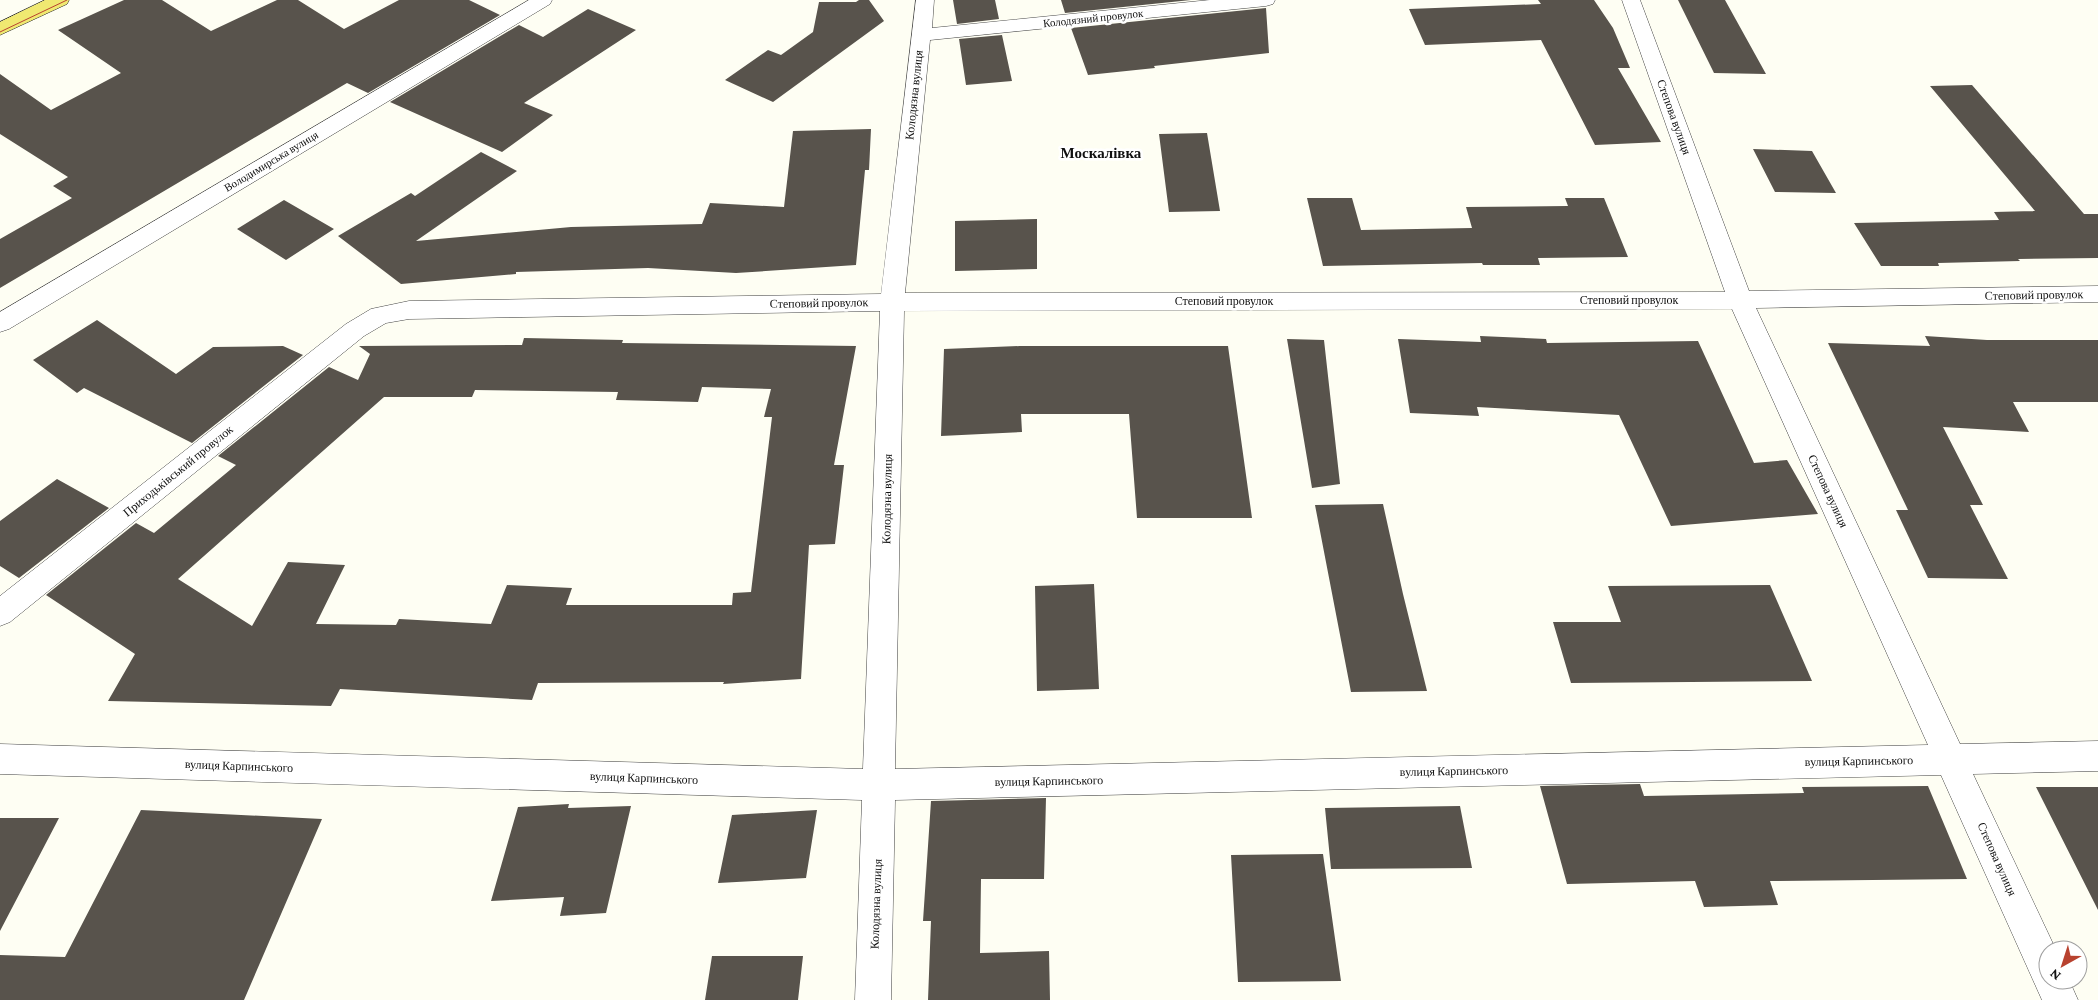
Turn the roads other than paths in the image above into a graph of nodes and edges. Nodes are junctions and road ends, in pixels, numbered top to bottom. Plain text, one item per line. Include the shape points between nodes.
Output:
1 (60, 0) edge
2 (543, 0) edge
3 (925, 0) edge
4 (1266, 0) edge
5 (1631, 0) edge
6 (0, 29) edge
7 (920, 35) junction
8 (2098, 294) edge
9 (1740, 300) junction
10 (892, 302) junction
11 (0, 323) edge
12 (355, 330) joint
13 (0, 613) edge
14 (2098, 756) edge
15 (0, 759) edge
16 (1952, 759) junction
17 (879, 785) junction
18 (2038, 951) edge
19 (873, 1000) edge

1 - 6 main road
2 - 11 street, Володимирська вулиця
3 - 7 street, Колодязна вулиця
4 - 7 street, Колодязний провулок
5 - 9 street, Степова вулиця
7 - 10 street, Колодязна вулиця
8 - 9 street, Степовий провулок
9 - 10 street, Степовий провулок
9 - 16 street, Степова вулиця
10 - 12 street, Степовий провулок via 409,310 380,315
10 - 17 street, Колодязна вулиця
12 - 13 street, Приходьківський провулок
14 - 16 street, вулиця Карпинського
15 - 17 street, вулиця Карпинського
16 - 17 street, вулиця Карпинського
16 - 18 street, Степова вулиця
17 - 19 street, Колодязна вулиця

